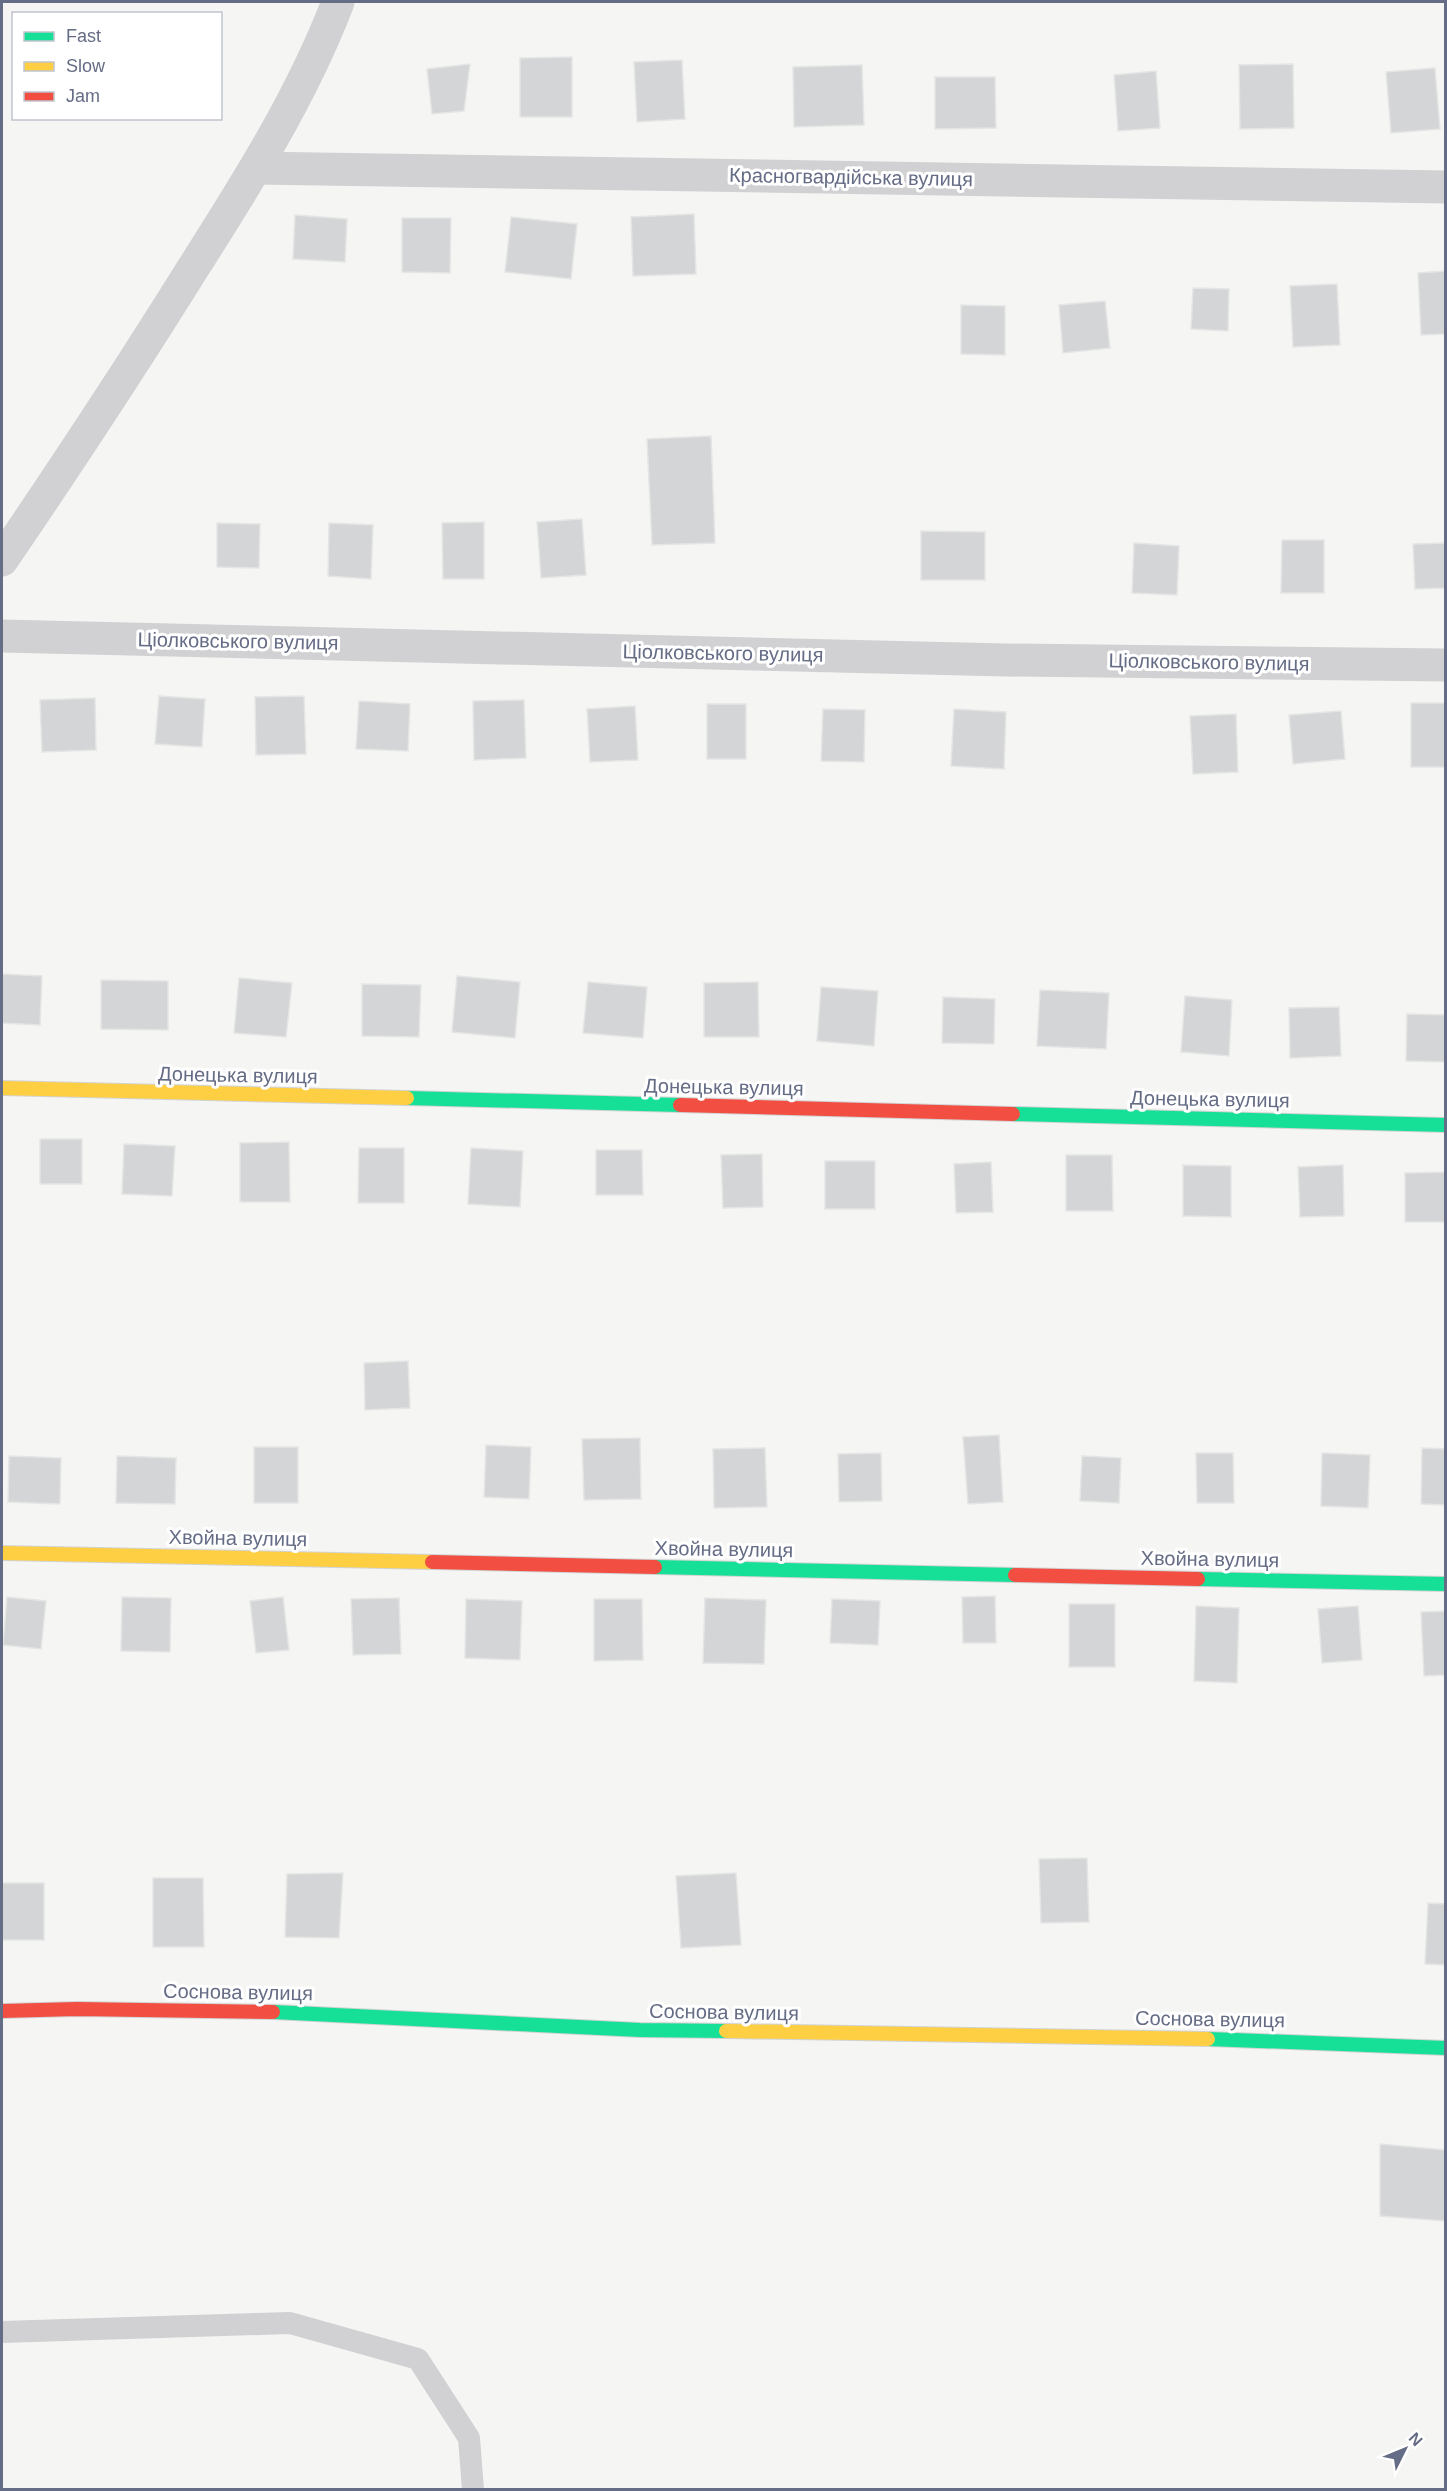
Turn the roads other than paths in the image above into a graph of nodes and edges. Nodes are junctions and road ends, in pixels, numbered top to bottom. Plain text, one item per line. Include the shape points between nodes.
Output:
1 (338, 2) edge
2 (256, 168) junction
3 (1446, 187) edge
4 (2, 560) edge
5 (2, 636) edge
6 (1446, 665) edge
7 (2, 1088) edge
8 (1446, 1125) edge
9 (2, 1552) edge
10 (1446, 1584) edge
11 (2, 2011) edge
12 (1446, 2048) edge
13 (2, 2332) edge
14 (473, 2490) edge

1 - 2 street
2 - 3 street, Красногвардійська вулиця
2 - 4 street via 90,430
5 - 6 street, Ціолковського вулиця via 1006,660
7 - 8 street, Донецька вулиця
9 - 10 street, Хвойна вулиця
11 - 12 street, Соснова вулиця via 307,2012 640,2030 1274,2040
13 - 14 lane via 290,2323 418,2359 469,2438

